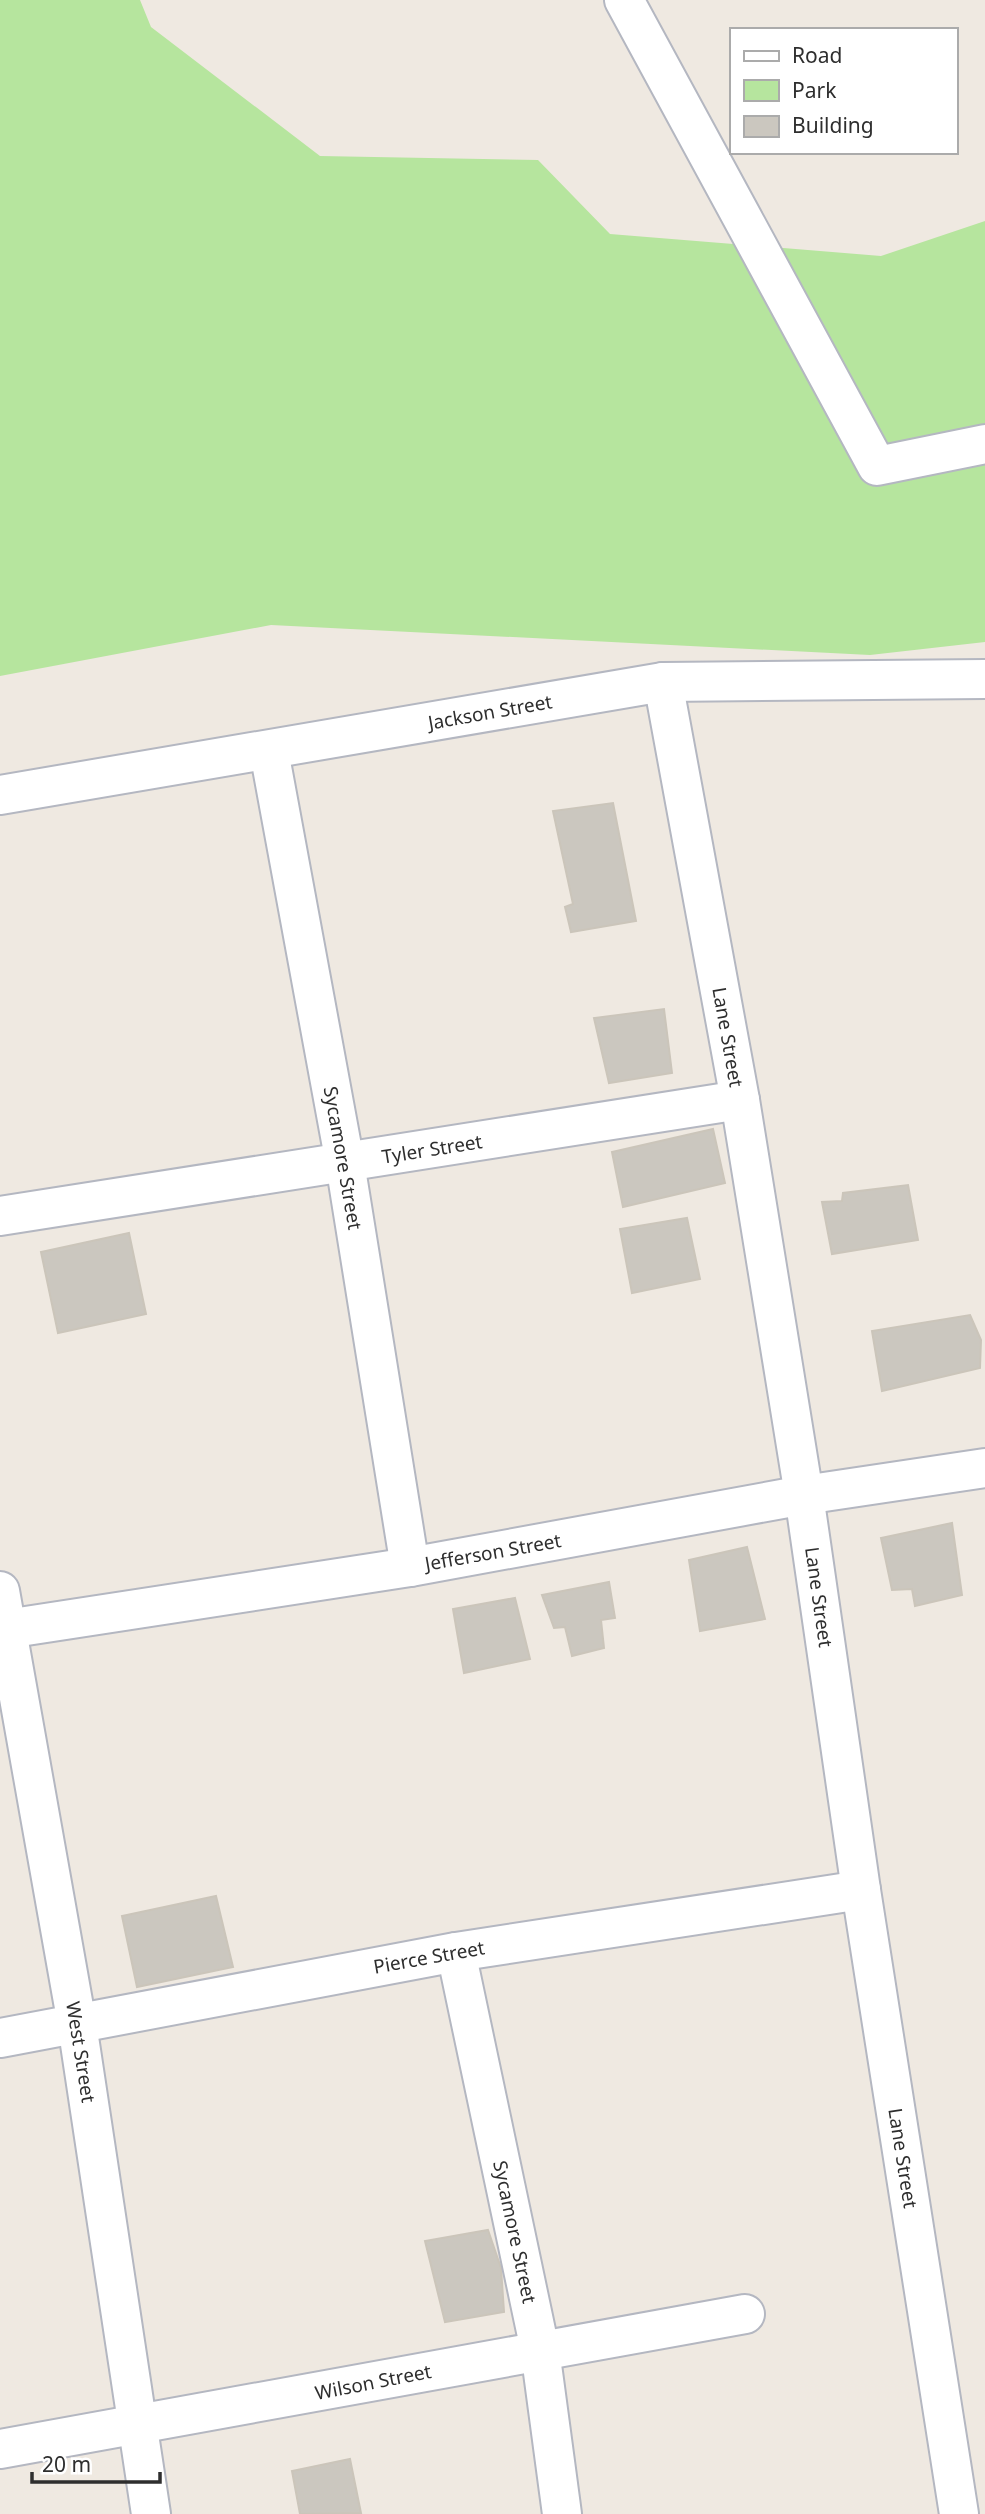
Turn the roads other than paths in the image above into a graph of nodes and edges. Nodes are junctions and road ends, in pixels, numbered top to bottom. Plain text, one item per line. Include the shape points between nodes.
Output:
1 (624, 0) edge
2 (985, 444) edge
3 (985, 679) edge
4 (663, 682) junction
5 (269, 751) junction
6 (0, 795) edge
7 (740, 1100) junction
8 (345, 1163) junction
9 (0, 1216) edge
10 (985, 1468) edge
11 (804, 1495) junction
12 (410, 1567) junction
13 (0, 1591) edge
14 (4, 1629) edge
15 (861, 1889) junction
16 (456, 1952) junction
17 (77, 2024) junction
18 (0, 2038) edge
19 (745, 2314) dead end
20 (540, 2350) junction
21 (138, 2426) junction
22 (0, 2449) edge
23 (151, 2514) edge
24 (562, 2514) edge
25 (959, 2514) edge

1 - 2 street via 877,466
3 - 4 street, Jackson Street
4 - 5 street, Jackson Street
4 - 7 street, Lane Street
5 - 6 street, Jackson Street
5 - 8 street, Sycamore Street
7 - 8 street, Tyler Street
7 - 11 street, Lane Street
8 - 9 street, Tyler Street
8 - 12 street, Sycamore Street
10 - 11 street, Jefferson Street
11 - 12 street, Jefferson Street
11 - 15 street, Lane Street
12 - 14 street, Jefferson Street
13 - 14 street, West Street
14 - 17 street, West Street
15 - 16 street, Pierce Street
15 - 25 street, Lane Street
16 - 17 street, Pierce Street
16 - 20 street, Sycamore Street
17 - 18 street, Pierce Street
17 - 21 street, West Street
19 - 20 street, Wilson Street
20 - 21 street, Wilson Street
20 - 24 street, Sycamore Street
21 - 22 street, Wilson Street
21 - 23 street, West Street

